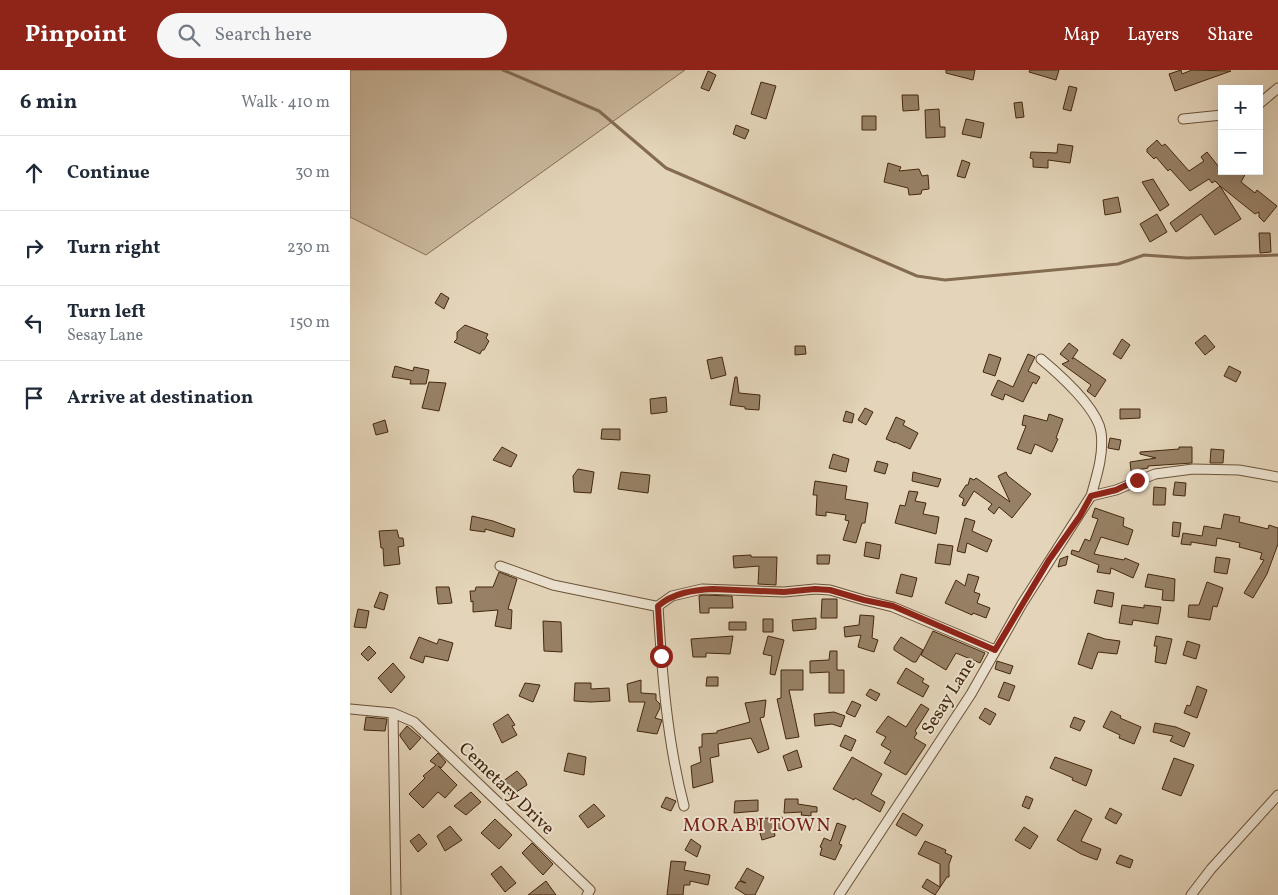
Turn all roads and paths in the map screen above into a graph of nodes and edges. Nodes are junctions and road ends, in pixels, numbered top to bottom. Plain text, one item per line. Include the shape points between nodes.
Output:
1 (1278, 88) edge
2 (1263, 101) edge
3 (1218, 116) edge
4 (1183, 119) dead end
5 (1041, 359) dead end
6 (1278, 477) edge
7 (1091, 496) junction
8 (500, 566) dead end
9 (658, 606) junction
10 (995, 650) junction
11 (350, 709) edge
12 (393, 713) junction
13 (1278, 795) edge
14 (684, 806) dead end
15 (396, 895) edge
16 (586, 895) edge
17 (839, 895) edge
18 (1191, 895) edge

1 - 2 street
3 - 4 street
5 - 7 street, Sesay Lane via 1066,380 1092,413 1101,431 1100,461
6 - 7 street via 1239,470 1193,469 1155,474
7 - 10 street, Sesay Lane
8 - 9 street via 553,585
9 - 10 street via 672,596 702,589 830,590 893,606
9 - 14 street via 663,682 675,773
10 - 17 street, Sesay Lane via 971,694
11 - 12 street
12 - 15 street
12 - 16 street, Cemetary Drive via 414,722 590,890
13 - 18 street

